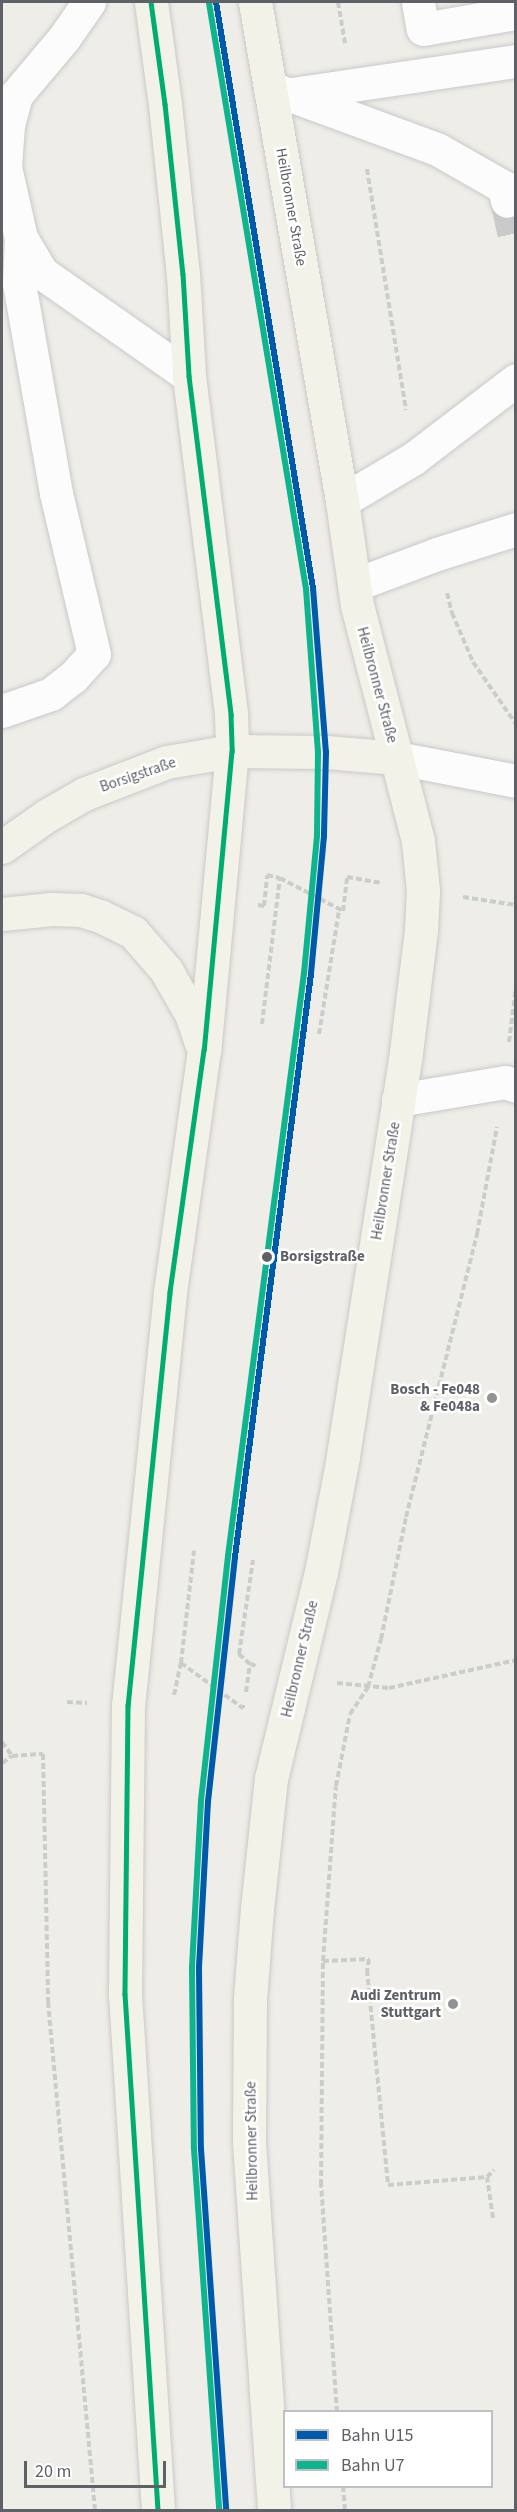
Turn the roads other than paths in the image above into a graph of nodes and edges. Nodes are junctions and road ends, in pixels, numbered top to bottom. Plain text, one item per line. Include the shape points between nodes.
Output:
1 (89, 2) edge
2 (151, 2) edge
3 (255, 2) edge
4 (418, 2) edge
5 (516, 13) edge
6 (516, 61) edge
7 (279, 92) junction
8 (507, 201) tunnel mouth
9 (21, 238) junction
10 (189, 375) junction
11 (516, 380) edge
12 (342, 501) junction
13 (516, 529) edge
14 (354, 585) junction
15 (2, 711) edge
16 (231, 751) junction
17 (397, 758) junction
18 (516, 781) edge
19 (2, 847) edge
20 (2, 914) edge
21 (204, 1050) junction
22 (510, 1084) edge
23 (398, 1100) junction
24 (158, 2511) edge
25 (273, 2511) edge

1 - 9 street via 16,95 8,125 5,167
2 - 10 main road via 178,229
3 - 7 main road, Heilbronner Straße
4 - 5 street via 423,30
6 - 7 street
7 - 8 street via 437,149 504,187
7 - 12 main road, Heilbronner Straße
9 - 10 street via 42,273
9 - 15 street via 19,283 56,493 94,654 51,694
10 - 16 main road via 231,715
11 - 12 street via 414,458
12 - 14 main road, Heilbronner Straße
13 - 14 street
14 - 17 main road, Heilbronner Straße via 375,685
16 - 17 main road, Borsigstraße via 326,752
16 - 19 main road, Borsigstraße via 168,762 84,794
16 - 21 main road
17 - 18 street
17 - 23 main road, Heilbronner Straße via 418,841 423,891
20 - 21 main road via 81,910 133,932 166,970 191,1014
21 - 24 main road via 170,1293 128,1705 125,1994
22 - 23 street
23 - 25 main road, Heilbronner Straße via 343,1457 266,1808 250,2001 249,2142

